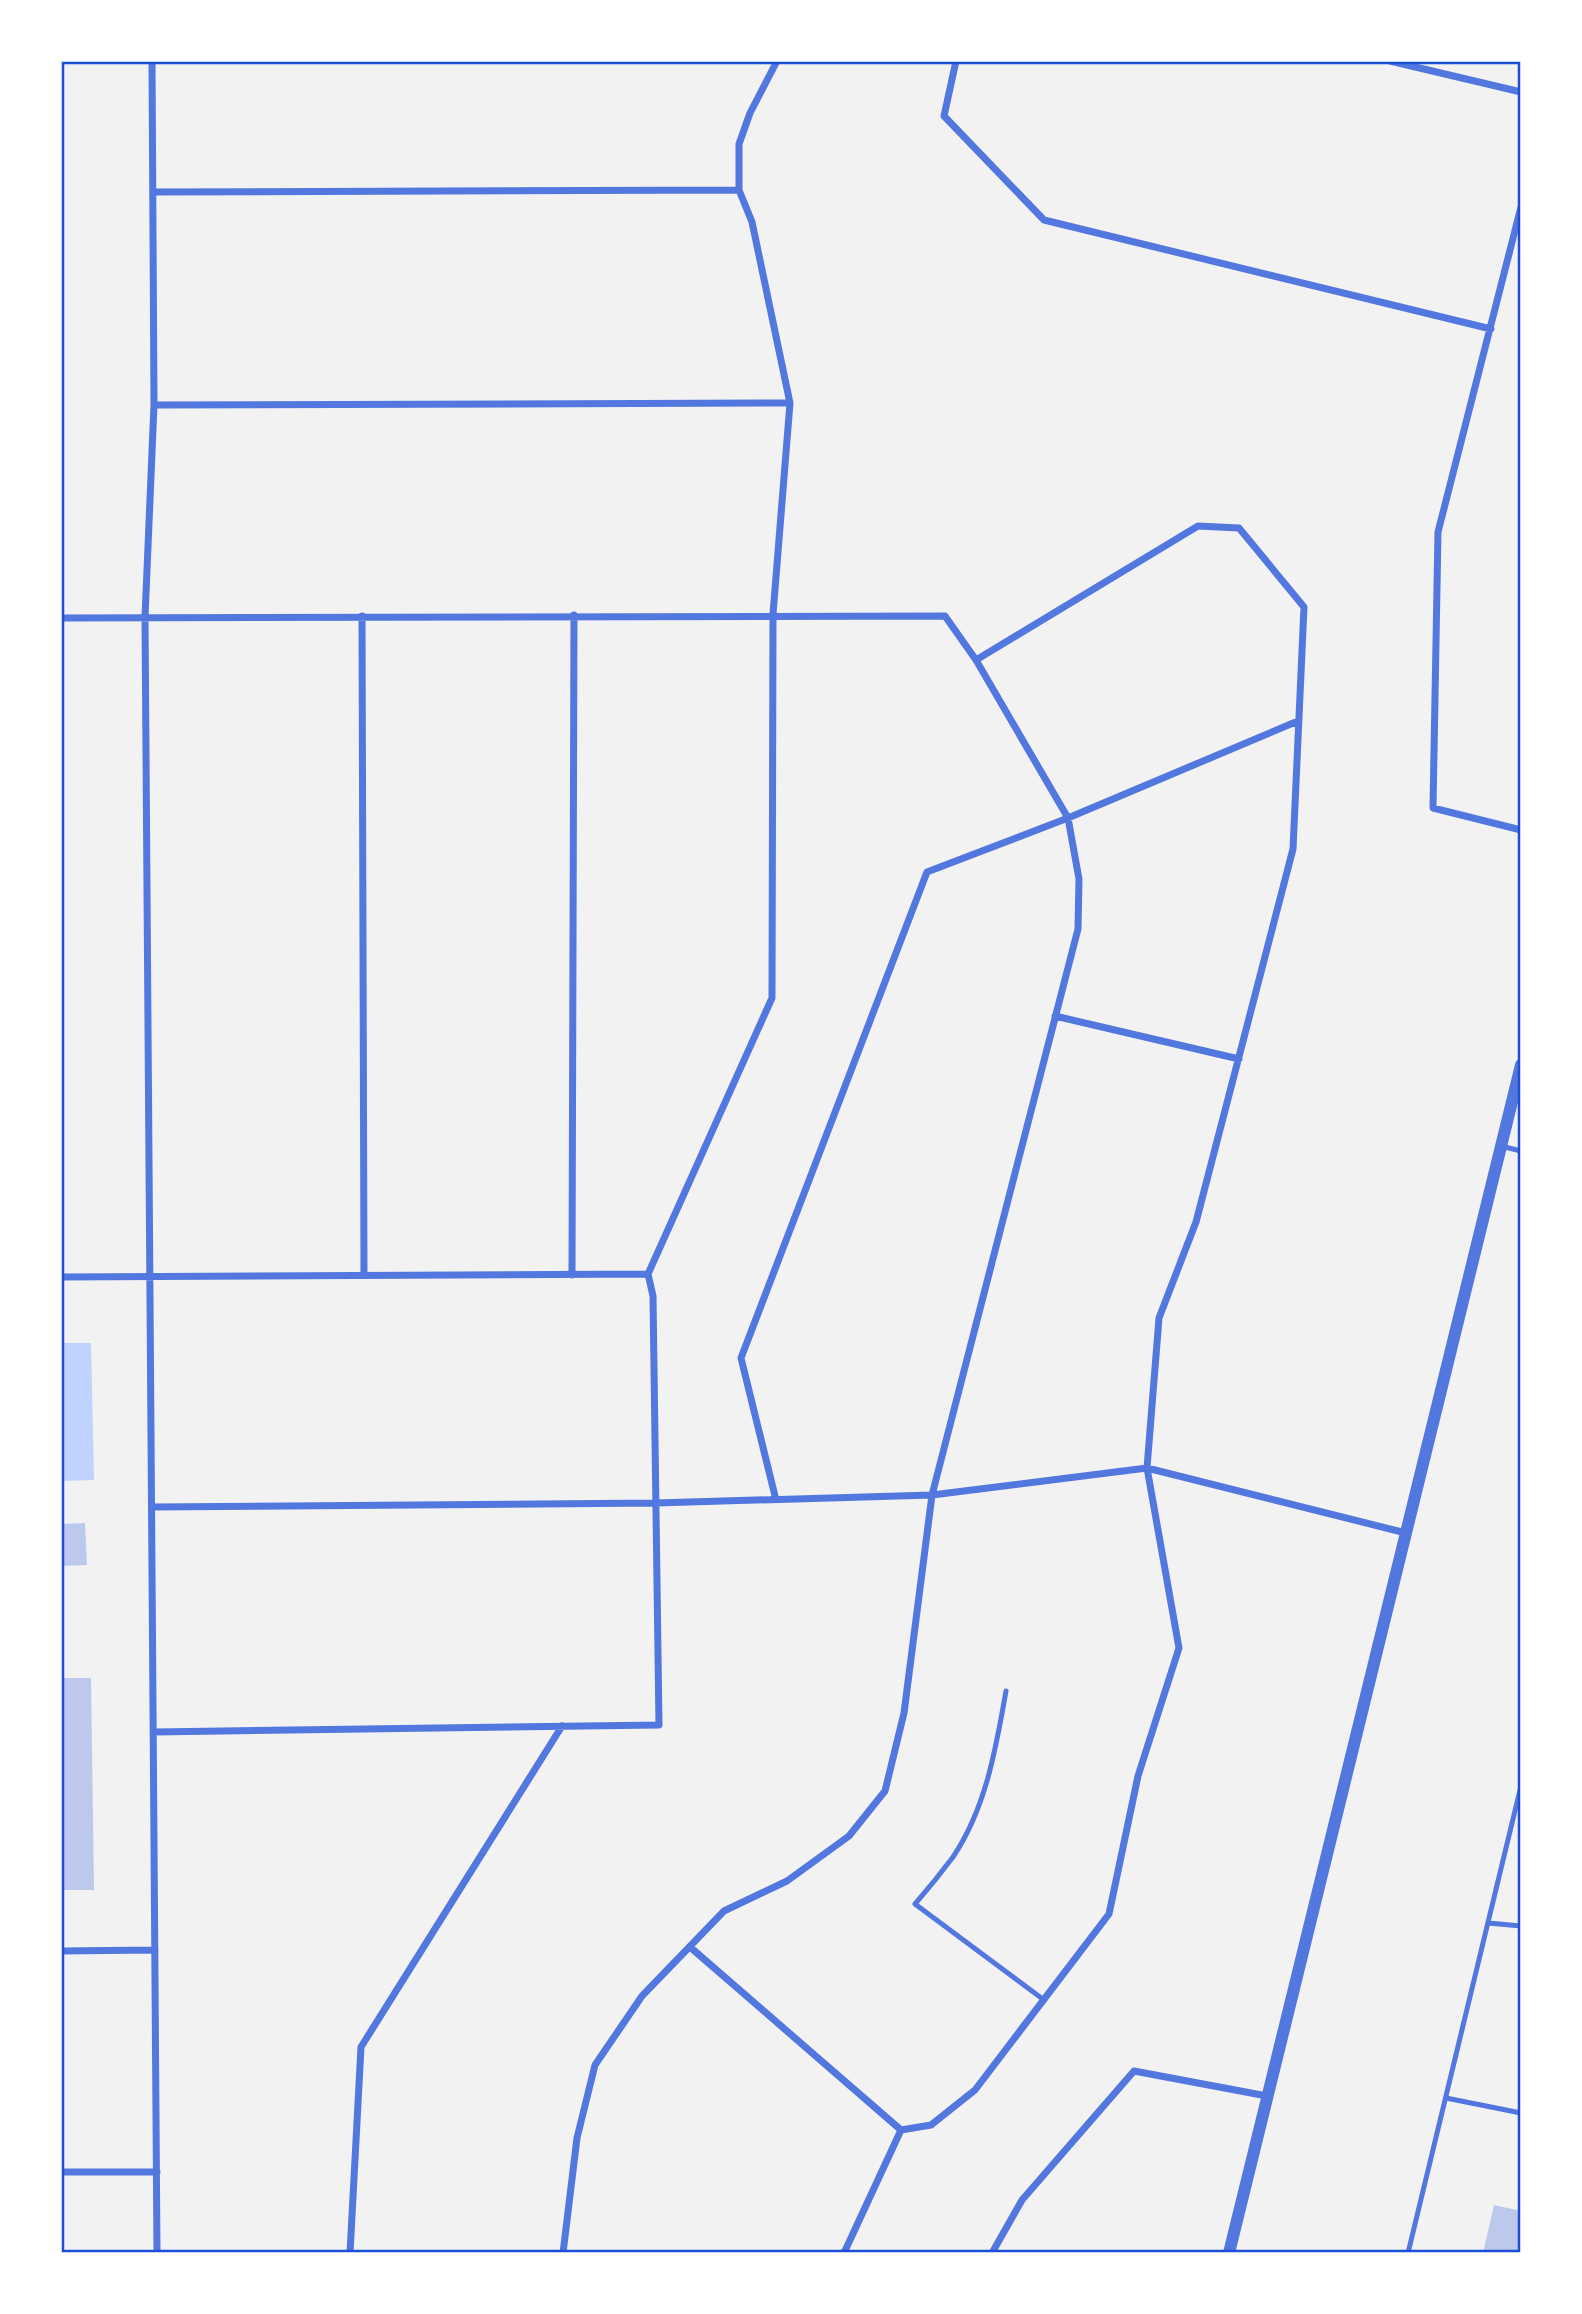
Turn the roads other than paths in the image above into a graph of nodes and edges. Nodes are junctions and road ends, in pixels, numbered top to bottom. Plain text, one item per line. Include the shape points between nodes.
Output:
1 (152, 61) edge
2 (777, 61) edge
3 (956, 61) edge
4 (1390, 61) edge
5 (1521, 92) edge
6 (739, 190) junction
7 (154, 192) junction
8 (1521, 207) edge
9 (1491, 329) junction
10 (790, 403) junction
11 (154, 405) junction
12 (773, 614) junction
13 (574, 615) junction
14 (362, 616) junction
15 (145, 617) junction
16 (61, 618) edge
17 (976, 660) junction
18 (1298, 721) junction
19 (1068, 818) junction
20 (1521, 830) edge
21 (1055, 1016) junction
22 (1239, 1059) junction
23 (1521, 1065) edge
24 (1501, 1146) junction
25 (1521, 1151) edge
26 (649, 1274) junction
27 (364, 1275) junction
28 (572, 1275) junction
29 (61, 1277) edge
30 (150, 1277) junction
31 (1147, 1468) junction
32 (932, 1494) junction
33 (776, 1500) junction
34 (656, 1503) junction
35 (152, 1507) junction
36 (1406, 1533) junction
37 (1006, 1691) dead end
38 (562, 1726) junction
39 (154, 1732) junction
40 (1521, 1786) edge
41 (1488, 1923) junction
42 (1521, 1926) edge
43 (690, 1947) junction
44 (155, 1950) junction
45 (61, 1951) edge
46 (1044, 2000) junction
47 (1267, 2096) junction
48 (1446, 2098) junction
49 (1521, 2113) edge
50 (901, 2130) junction
51 (61, 2172) edge
52 (157, 2172) junction
53 (157, 2253) edge
54 (351, 2253) edge
55 (564, 2253) edge
56 (844, 2253) edge
57 (992, 2253) edge
58 (1229, 2253) edge
59 (1408, 2253) edge

1 - 7 street
2 - 6 street via 739,144
3 - 9 street via 944,116 1044,220
4 - 5 street
6 - 7 street
6 - 10 street via 752,222
7 - 11 street
8 - 9 street
9 - 20 street via 1438,532 1433,808
10 - 11 street
10 - 12 street
11 - 15 street
12 - 13 street
12 - 17 street via 945,616
12 - 26 street via 772,998
13 - 14 street
13 - 28 street
14 - 15 street
14 - 27 street
15 - 16 street
15 - 30 street
17 - 18 street via 1198,526 1239,528 1304,607
17 - 19 street
18 - 19 street
18 - 22 street via 1293,849
19 - 21 street via 1079,880 1078,929
19 - 33 street via 927,872 741,1358
21 - 22 street
21 - 32 street
22 - 31 street via 1196,1222 1159,1318
23 - 24 street
24 - 25 lane
24 - 36 street
26 - 28 street
26 - 34 street
27 - 28 street
27 - 30 street
29 - 30 street
30 - 35 street
31 - 32 street
31 - 36 street
31 - 46 street via 1179,1648 1138,1776 1109,1914
32 - 33 street
32 - 43 street via 904,1713 886,1791 849,1836 787,1881 724,1911
33 - 34 street
34 - 35 street
34 - 38 street via 659,1725
35 - 39 street
36 - 47 street
37 - 46 lane via 995,1756 978,1807 953,1856 915,1904
38 - 39 street
38 - 54 street via 361,2047
39 - 44 street
40 - 41 lane
41 - 42 lane
41 - 48 lane
43 - 50 street
43 - 55 street via 642,1996 595,2066 577,2138
44 - 45 street
44 - 52 street
46 - 50 street via 975,2090 930,2125
47 - 57 street via 1134,2071 1022,2200
47 - 58 street
48 - 49 lane
48 - 59 lane
50 - 56 street
51 - 52 street
52 - 53 street

